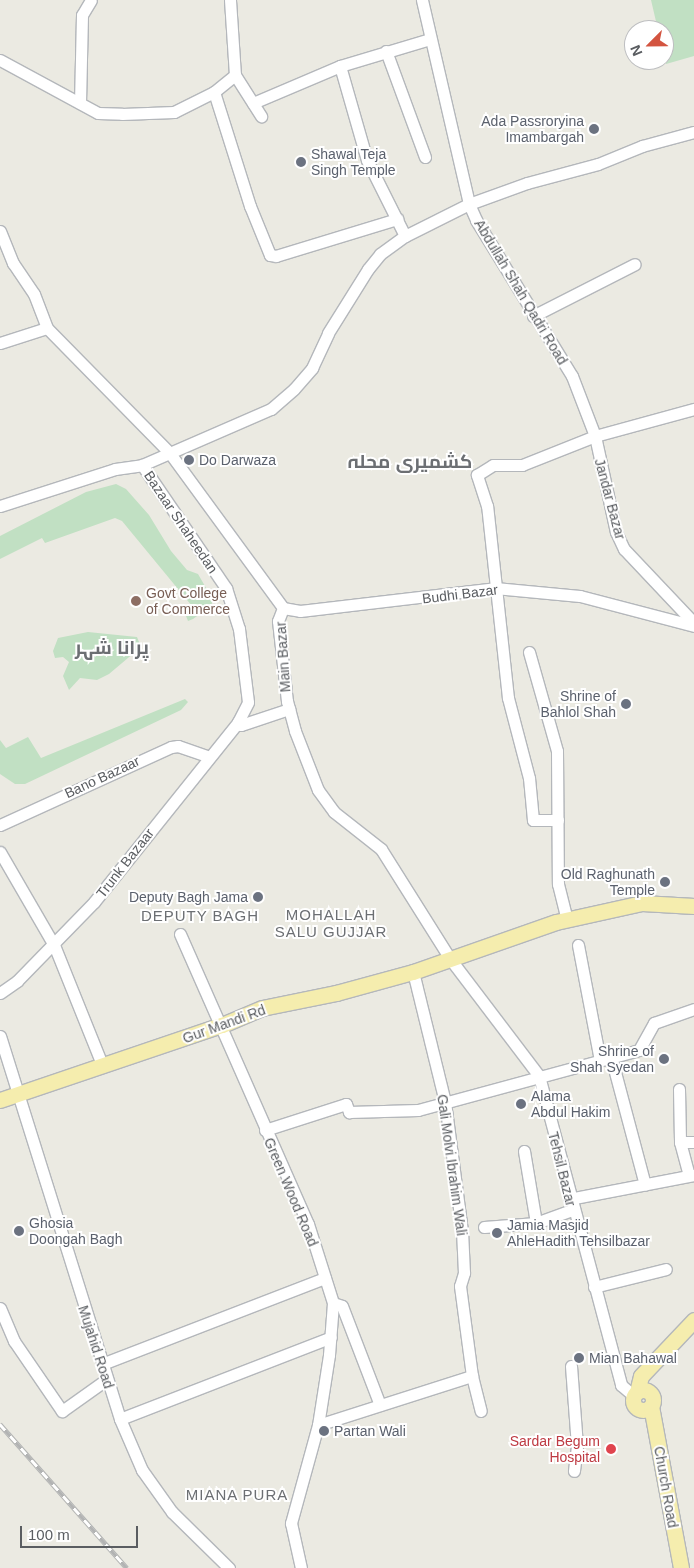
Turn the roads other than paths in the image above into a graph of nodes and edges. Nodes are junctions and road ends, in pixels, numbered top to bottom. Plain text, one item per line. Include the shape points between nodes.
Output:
1 (91, 0) edge
2 (230, 0) edge
3 (422, 0) edge
4 (430, 39) junction
5 (386, 51) junction
6 (0, 60) edge
7 (340, 66) junction
8 (235, 75) junction
9 (214, 92) junction
10 (80, 102) junction
11 (253, 103) junction
12 (261, 116) dead end
13 (694, 132) edge
14 (425, 157) dead end
15 (470, 204) junction
16 (397, 220) junction
17 (0, 231) edge
18 (405, 236) junction
19 (635, 264) dead end
20 (534, 316) junction
21 (47, 328) junction
22 (0, 343) edge
23 (694, 409) edge
24 (595, 436) junction
25 (168, 452) junction
26 (142, 465) junction
27 (0, 506) edge
28 (495, 588) junction
29 (283, 608) junction
30 (694, 624) edge
31 (529, 652) dead end
32 (289, 709) junction
33 (238, 722) junction
34 (208, 756) junction
35 (558, 820) junction
36 (0, 825) edge
37 (0, 852) edge
38 (694, 906) edge
39 (567, 919) junction
40 (180, 934) dead end
41 (54, 945) junction
42 (578, 945) dead end
43 (451, 960) junction
44 (413, 972) junction
45 (0, 993) edge
46 (694, 1009) edge
47 (222, 1025) junction
48 (0, 1036) edge
49 (606, 1058) junction
50 (103, 1067) junction
51 (539, 1076) junction
52 (678, 1089) dead end
53 (20, 1095) junction
54 (0, 1100) edge
55 (445, 1102) junction
56 (265, 1130) junction
57 (680, 1142) junction
58 (694, 1142) edge
59 (524, 1150) dead end
60 (692, 1175) edge
61 (645, 1185) junction
62 (571, 1205) junction
63 (536, 1223) junction
64 (484, 1227) dead end
65 (666, 1269) dead end
66 (326, 1278) junction
67 (594, 1287) junction
68 (333, 1303) junction
69 (0, 1308) edge
70 (694, 1320) edge
71 (694, 1334) edge
72 (331, 1337) junction
73 (102, 1364) junction
74 (571, 1366) dead end
75 (472, 1376) junction
76 (107, 1379) junction
77 (637, 1392) junction
78 (380, 1405) junction
79 (646, 1408) junction
80 (481, 1411) dead end
81 (120, 1419) junction
82 (318, 1425) junction
83 (574, 1470) dead end
84 (229, 1568) edge
85 (301, 1568) edge
86 (671, 1568) edge
87 (682, 1568) edge

1 - 10 street via 82,15 84,38
2 - 8 street
3 - 4 street, Abdullah Shah Qadri Road
4 - 5 street
4 - 15 street, Abdullah Shah Qadri Road
5 - 7 street
5 - 14 street
6 - 10 street
7 - 11 street
7 - 16 street via 367,160
8 - 9 street
8 - 11 street
9 - 10 street via 174,112 142,115 98,113
9 - 16 street via 250,206 270,255 276,256
11 - 12 street
13 - 15 street via 642,146 613,160 527,183
15 - 18 street
15 - 20 street, Abdullah Shah Qadri Road via 486,240
16 - 18 street
17 - 21 street via 13,263 34,294
18 - 25 street via 380,254 368,269 328,333 312,368 288,395 259,415
19 - 20 street
20 - 24 street, Abdullah Shah Qadri Road via 572,376
21 - 22 street
21 - 25 street, Main Bazar
23 - 24 street
24 - 28 street via 522,464 493,466 477,475 487,506
24 - 30 street, Jandar Bazar via 616,532 624,549
25 - 26 street
25 - 29 street, Main Bazar
26 - 27 street via 115,469
26 - 33 street, Bazaar Shaheedan via 226,588 238,629 247,690 248,702
28 - 29 street, Budhi Bazar via 300,612
28 - 30 street, Budhi Bazar via 580,596
28 - 35 street via 508,698 529,778 533,820
29 - 32 street, Main Bazar via 278,621
31 - 35 street via 557,751
32 - 33 street via 241,725
32 - 43 street, Main Bazar via 318,790 334,812 381,849
33 - 34 street, Trunk Bazaar
34 - 36 street, Bano Bazaar via 178,746 171,747
34 - 41 street, Trunk Bazaar via 94,902
35 - 39 street via 558,884
37 - 41 street
38 - 39 main road, Gur Mandi Rd via 642,903
39 - 43 main road, Gur Mandi Rd
40 - 47 street, Green Wood Road
41 - 45 street, Trunk Bazaar
41 - 50 street
42 - 49 street
43 - 44 main road, Gur Mandi Rd
43 - 51 street, Tehsil Bazar
44 - 47 main road, Gur Mandi Rd via 336,993 262,1008
44 - 55 street, Gali Molvi Ibrahim Wali
46 - 49 street via 654,1023 639,1050
47 - 50 main road, Gur Mandi Rd
47 - 56 street, Green Wood Road
48 - 53 street, Mujahid Road
49 - 51 street
49 - 61 street
50 - 53 main road, Gur Mandi Rd
51 - 55 street
51 - 62 street, Tehsil Bazar
52 - 57 street
53 - 54 main road, Gur Mandi Rd
53 - 73 street, Mujahid Road
55 - 56 street via 418,1110 374,1113 349,1112 346,1104
55 - 75 street, Gali Molvi Ibrahim Wali via 462,1231 464,1273 460,1286
56 - 66 street, Green Wood Road via 308,1224
57 - 58 street
57 - 60 street
59 - 63 street
60 - 61 street
61 - 62 street
62 - 63 street
62 - 67 street, Tehsil Bazar
63 - 64 street
65 - 67 street
66 - 68 street, Green Wood Road
66 - 73 street
67 - 77 street, Tehsil Bazar via 621,1385
68 - 72 street, Green Wood Road
68 - 78 street via 342,1306
69 - 76 street via 14,1341 62,1412
70 - 77 main road via 641,1376
71 - 77 main road
72 - 81 street
72 - 82 street, Green Wood Road
73 - 76 street, Mujahid Road
74 - 83 street via 577,1446
75 - 78 street
75 - 80 street, Gali Molvi Ibrahim Wali
76 - 81 street, Mujahid Road
77 - 79 main road via 635,1404
78 - 82 street
79 - 86 main road, Church Road
79 - 87 main road, Church Road
81 - 84 street, Mujahid Road via 142,1470 172,1512
82 - 85 street, Green Wood Road via 291,1523

